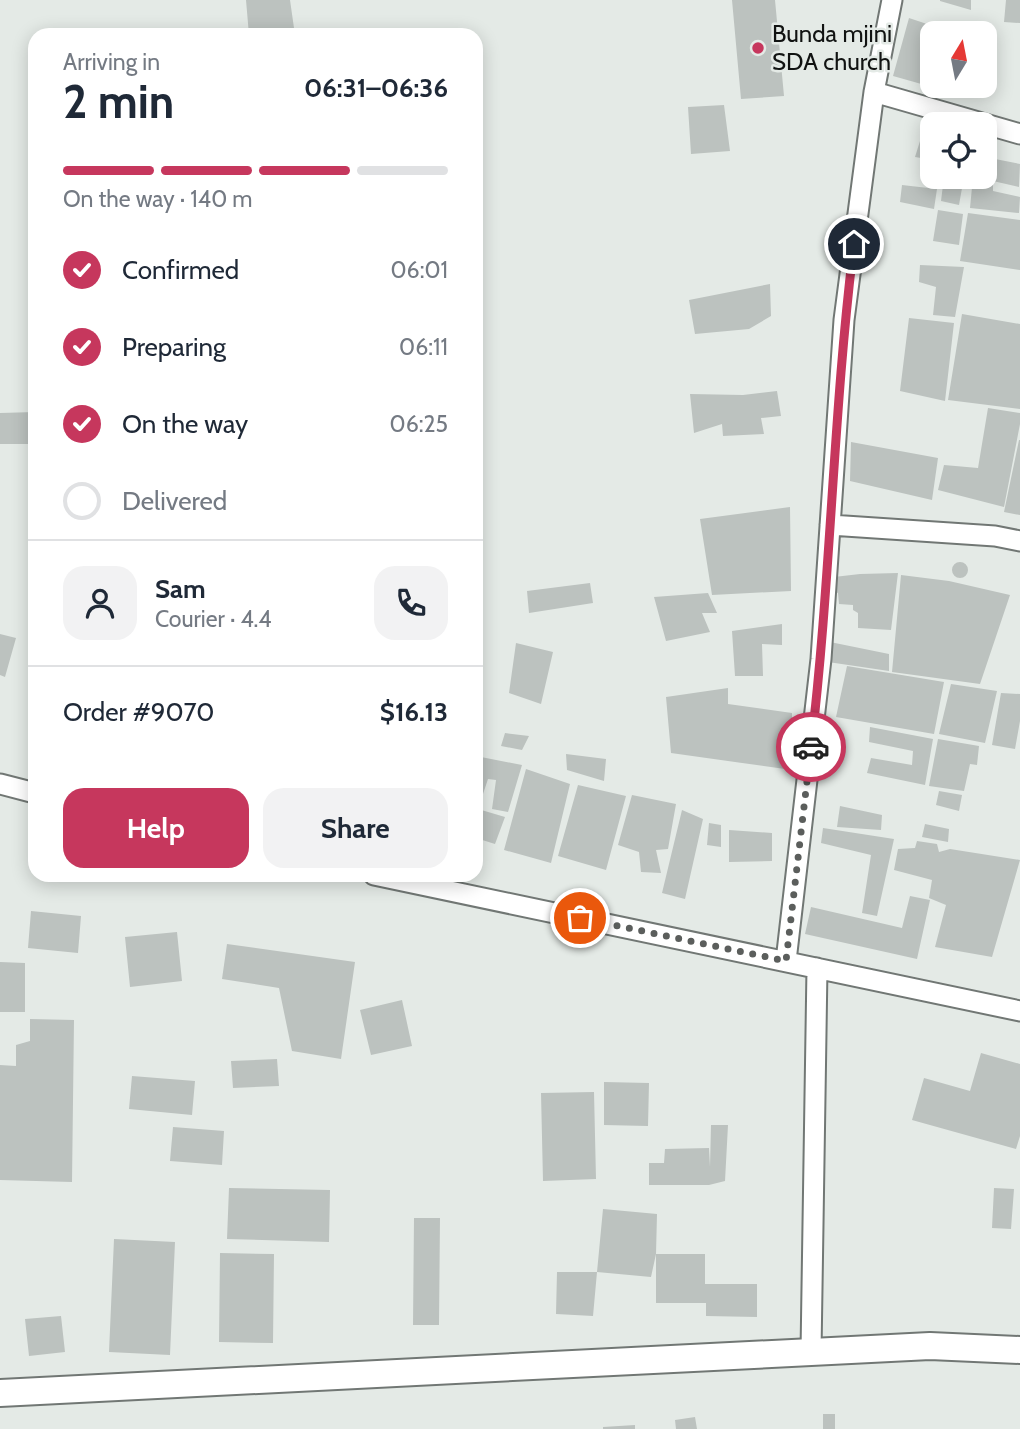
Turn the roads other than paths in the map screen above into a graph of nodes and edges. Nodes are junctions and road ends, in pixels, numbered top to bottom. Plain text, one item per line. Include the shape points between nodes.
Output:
1 (892, 0) edge
2 (874, 92) junction
3 (1020, 134) edge
4 (831, 525) junction
5 (1020, 541) edge
6 (0, 785) edge
7 (28, 791) edge
8 (408, 882) edge
9 (786, 961) junction
10 (817, 968) junction
11 (1020, 1011) edge
12 (1020, 1350) edge
13 (811, 1352) junction
14 (0, 1393) edge

1 - 2 street
2 - 3 street
2 - 4 street via 844,320
4 - 5 street
4 - 9 street via 821,659
6 - 7 street
8 - 9 street
9 - 10 street
10 - 11 street
10 - 13 street
12 - 13 main road via 930,1346
13 - 14 main road

